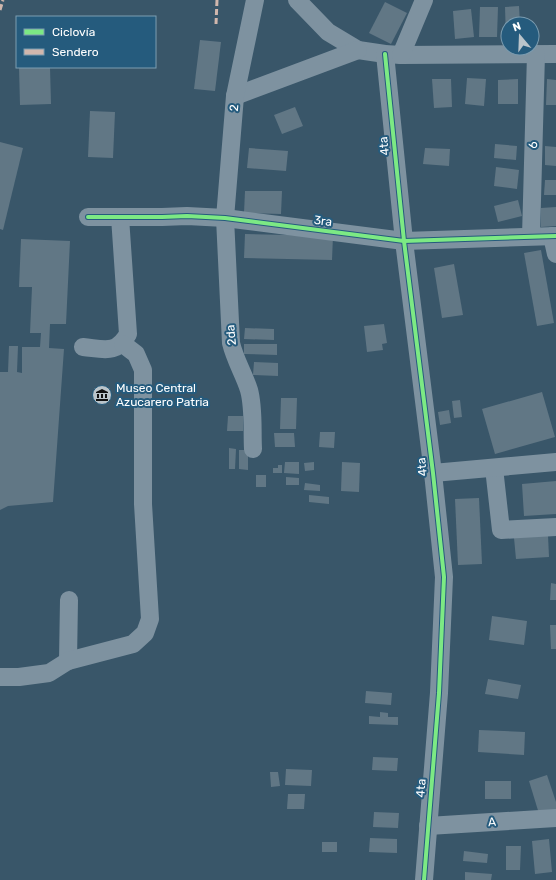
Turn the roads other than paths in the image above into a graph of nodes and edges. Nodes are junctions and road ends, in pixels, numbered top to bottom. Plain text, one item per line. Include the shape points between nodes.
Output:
1 (255, 0) edge
2 (296, 0) edge
3 (424, 0) edge
4 (358, 50) junction
5 (393, 54) junction
6 (500, 54) edge
7 (540, 54) edge
8 (556, 54) edge
9 (536, 56) edge
10 (235, 96) junction
11 (88, 217) dead end
12 (120, 217) junction
13 (225, 218) junction
14 (531, 236) junction
15 (554, 236) edge
16 (404, 241) junction
17 (556, 254) edge
18 (123, 344) junction
19 (83, 347) dead end
20 (253, 449) dead end
21 (556, 462) edge
22 (494, 468) junction
23 (433, 473) junction
24 (556, 527) edge
25 (69, 600) dead end
26 (68, 661) junction
27 (0, 677) edge
28 (556, 818) edge
29 (428, 826) junction
30 (424, 880) edge

1 - 10 street, 2
2 - 4 street via 328,32
3 - 5 street
4 - 5 street
4 - 10 street
5 - 6 street
5 - 16 street, 4ta
7 - 8 street
9 - 14 street, 6
10 - 13 street, 2
11 - 12 street, 3ra
12 - 13 street, 3ra
12 - 18 street via 128,334
13 - 16 street, 3ra
13 - 20 street, 2da via 231,343 249,390
14 - 15 street, 3ra
14 - 16 street, 3ra
15 - 17 street
16 - 23 street, 4ta
18 - 19 street via 106,350
18 - 26 street via 136,354 143,370 143,504 150,619 145,633 133,644
21 - 22 street
22 - 23 street
22 - 24 street via 500,530
23 - 29 street, 4ta via 444,577 439,693
25 - 26 street
26 - 27 street via 49,673
28 - 29 street, A
29 - 30 street, 4ta

